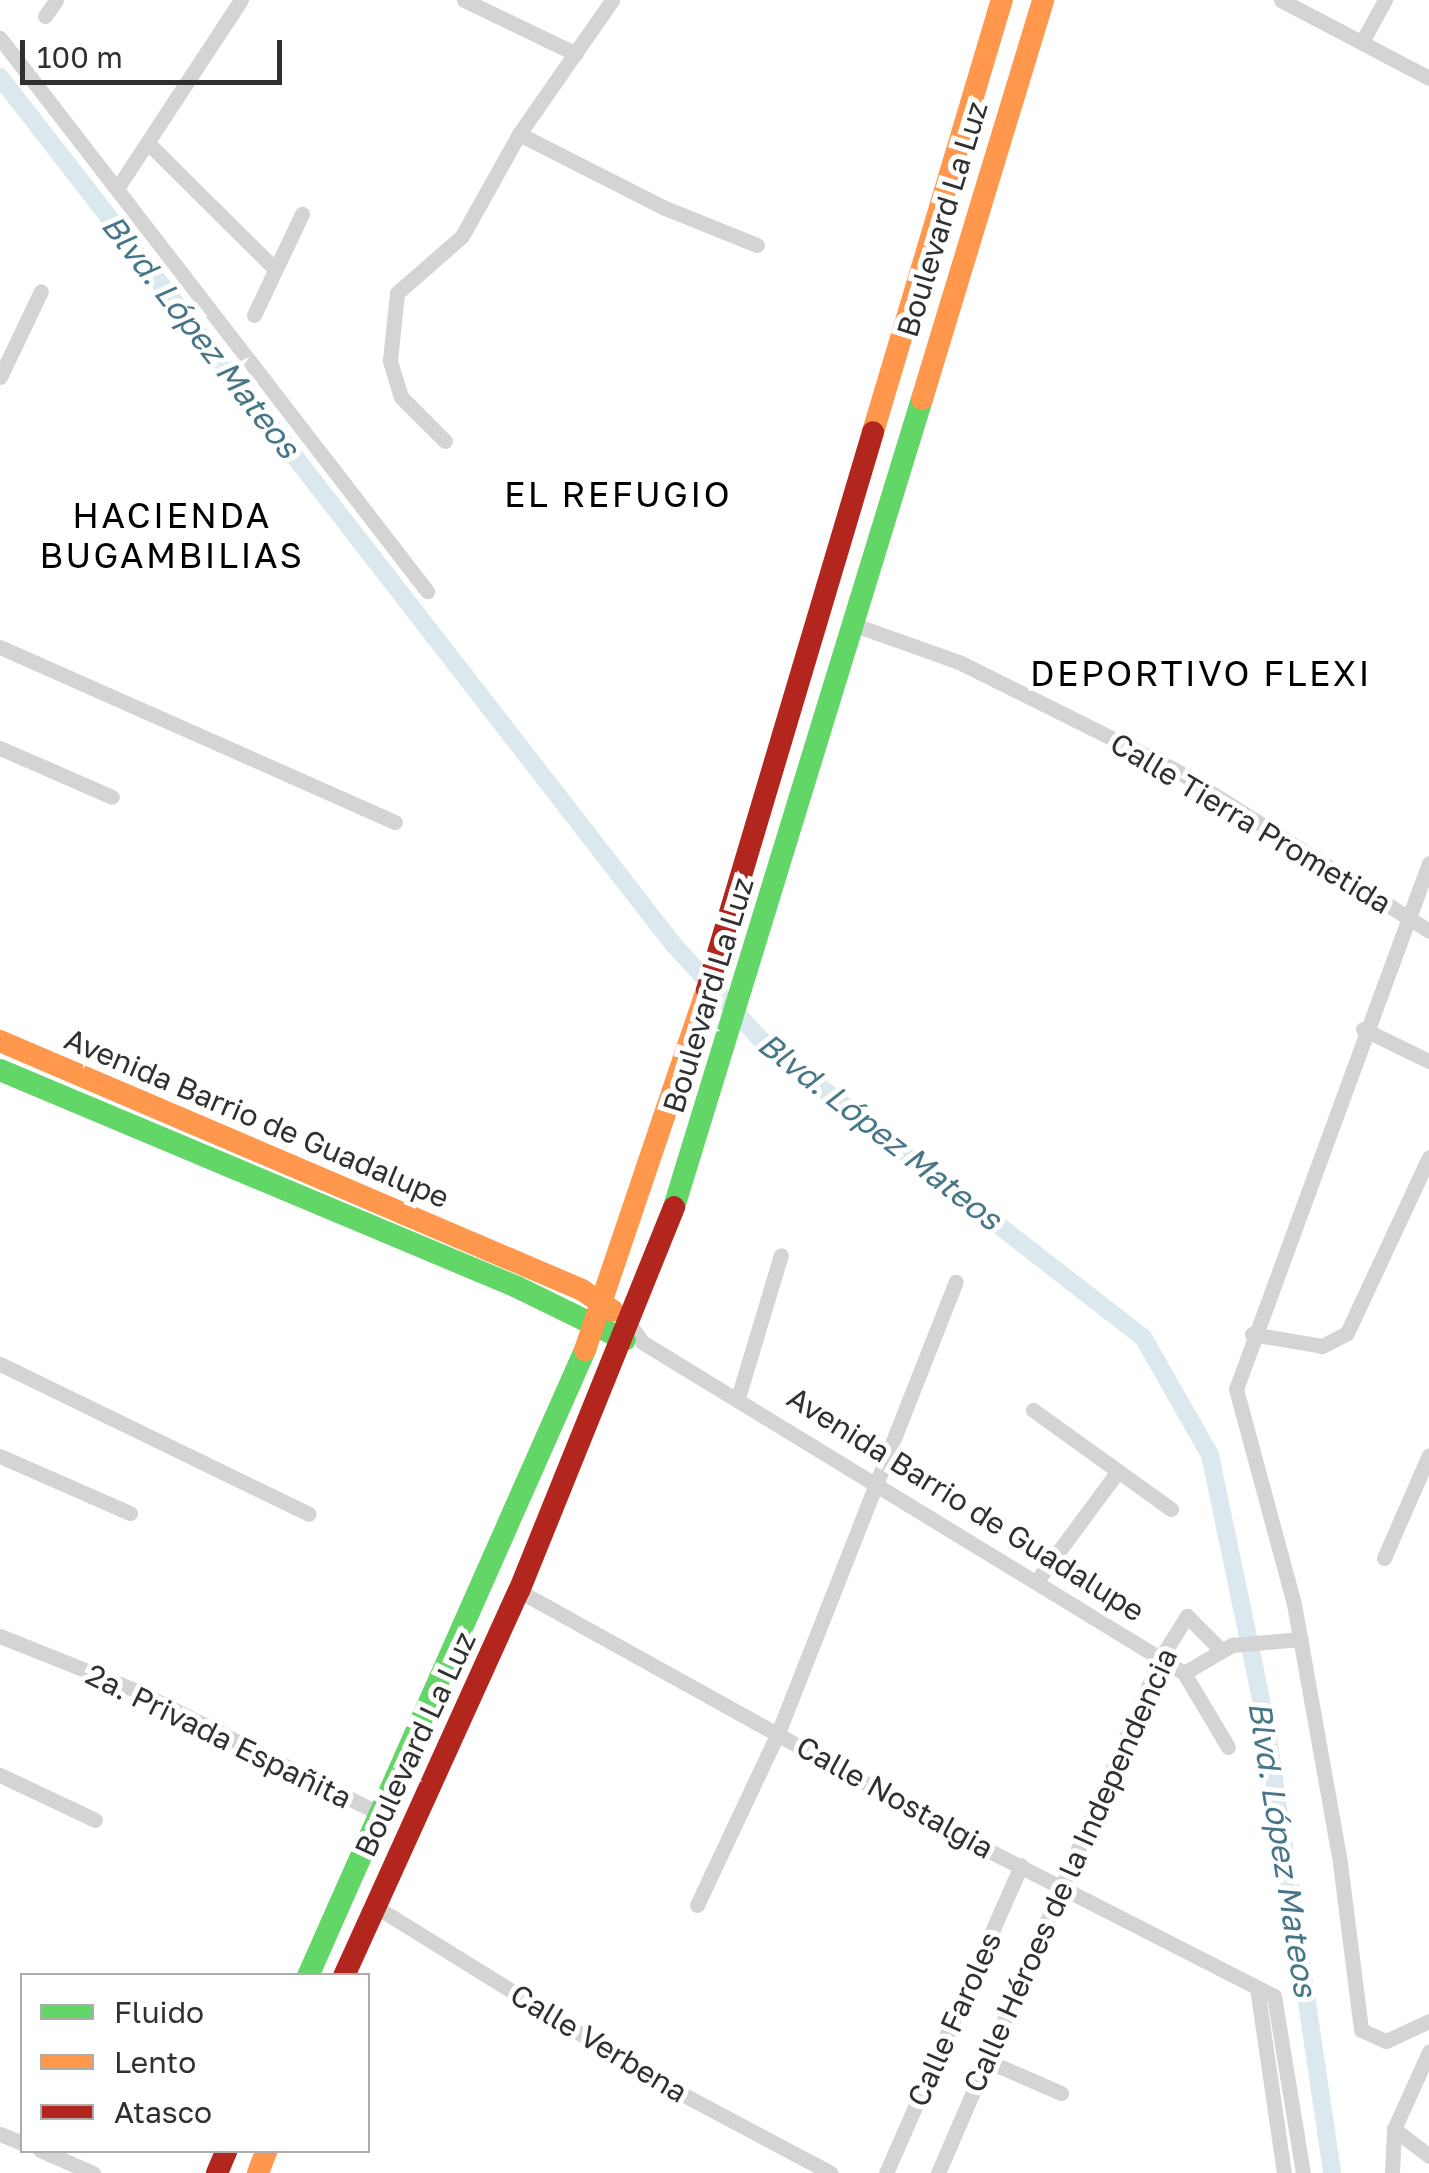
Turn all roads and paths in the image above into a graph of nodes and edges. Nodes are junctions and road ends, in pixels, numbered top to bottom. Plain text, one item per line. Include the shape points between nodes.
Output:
1 (56, 0) edge
2 (240, 0) edge
3 (464, 0) edge
4 (612, 0) edge
5 (1002, 0) edge
6 (1043, 0) edge
7 (1281, 0) edge
8 (1385, 0) edge
9 (45, 16) dead end
10 (0, 38) edge
11 (1363, 40) junction
12 (576, 54) junction
13 (1429, 78) edge
14 (519, 134) junction
15 (148, 144) junction
16 (118, 186) junction
17 (302, 214) dead end
18 (757, 244) dead end
19 (275, 269) junction
20 (41, 291) dead end
21 (254, 315) dead end
22 (0, 377) edge
23 (445, 440) dead end
24 (426, 592) dead end
25 (852, 624) junction
26 (0, 647) edge
27 (0, 748) edge
28 (112, 797) dead end
29 (395, 822) dead end
30 (1429, 862) edge
31 (1406, 917) junction
32 (1429, 931) edge
33 (1363, 1029) junction
34 (0, 1041) edge
35 (1429, 1060) edge
36 (0, 1070) edge
37 (679, 1085) junction
38 (710, 1099) junction
39 (1429, 1157) edge
40 (781, 1256) dead end
41 (956, 1282) dead end
42 (600, 1316) junction
43 (1252, 1334) junction
44 (632, 1336) junction
45 (0, 1364) edge
46 (738, 1398) junction
47 (1033, 1410) dead end
48 (1429, 1455) edge
49 (0, 1456) edge
50 (1116, 1474) junction
51 (874, 1484) junction
52 (1171, 1508) dead end
53 (130, 1513) dead end
54 (309, 1514) dead end
55 (1384, 1558) dead end
56 (1036, 1582) junction
57 (519, 1591) junction
58 (0, 1636) edge
59 (1294, 1640) junction
60 (1227, 1649) junction
61 (1160, 1658) junction
62 (1184, 1673) junction
63 (778, 1734) junction
64 (1228, 1747) dead end
65 (0, 1775) edge
66 (381, 1814) junction
67 (95, 1820) dead end
68 (1021, 1865) junction
69 (1063, 1886) junction
70 (373, 1905) junction
71 (697, 1905) dead end
72 (309, 1973) edge
73 (345, 1973) edge
74 (1257, 1988) junction
75 (1429, 2021) edge
76 (986, 2060) junction
77 (1427, 2063) edge
78 (1062, 2093) dead end
79 (1394, 2129) junction
80 (1429, 2156) edge
81 (54, 2165) edge
82 (93, 2173) edge
83 (831, 2173) edge
84 (886, 2173) edge
85 (938, 2173) edge
86 (1284, 2173) edge
87 (1302, 2173) edge
88 (1392, 2173) edge

1 - 9 street
2 - 15 street
3 - 12 street
4 - 12 street
5 - 37 main road, Boulevard La Luz
6 - 25 main road, Boulevard La Luz
7 - 11 street
8 - 11 street
10 - 16 street
11 - 13 street
12 - 14 street
14 - 18 street via 665,208
14 - 23 street via 462,236 397,293 390,360 401,397
15 - 16 street
15 - 19 street
16 - 24 street
17 - 19 street
19 - 21 street
20 - 22 street
25 - 31 street, Calle Tierra Prometida via 958,662 1174,769
25 - 38 main road, Boulevard La Luz
26 - 29 street
27 - 28 street
30 - 31 street
31 - 32 street, Calle Tierra Prometida
31 - 33 street
33 - 35 street
33 - 43 street
34 - 42 main road, Avenida Barrio de Guadalupe
36 - 42 main road, Avenida Barrio de Guadalupe
37 - 38 main road
37 - 42 main road, Boulevard La Luz
38 - 44 main road, Boulevard La Luz
39 - 43 street via 1347,1333 1322,1346
40 - 46 street
41 - 51 street
42 - 44 main road, Avenida Barrio de Guadalupe
42 - 66 main road, Boulevard La Luz
43 - 59 street via 1236,1390 1281,1540
44 - 46 street, Avenida Barrio de Guadalupe
44 - 57 main road, Boulevard La Luz
45 - 54 street
46 - 51 street, Avenida Barrio de Guadalupe
47 - 50 street
48 - 55 street
49 - 53 street
50 - 52 street
50 - 56 street
51 - 56 street, Avenida Barrio de Guadalupe
51 - 63 street
56 - 61 street, Avenida Barrio de Guadalupe
57 - 63 street, Calle Nostalgia
57 - 70 main road, Boulevard La Luz
58 - 66 street, 2a. Privada Españita via 170,1706
59 - 60 street
59 - 75 street via 1340,1862 1360,2030 1386,2041
60 - 61 street, Calle Héroes de la Independencia via 1187,1616
60 - 62 street
61 - 62 street, Avenida Barrio de Guadalupe
61 - 69 street, Calle Héroes de la Independencia
62 - 64 street, Avenida Barrio de Guadalupe
63 - 68 street, Calle Nostalgia
63 - 71 street
65 - 67 street
66 - 72 main road, Boulevard La Luz
68 - 69 street, Calle Nostalgia
68 - 84 street, Calle Faroles
69 - 74 street, Calle Nostalgia
69 - 76 street, Calle Héroes de la Independencia
70 - 73 main road, Boulevard La Luz
70 - 83 street, Calle Verbena via 654,2079
74 - 86 street
74 - 87 street, Calle Nostalgia via 1274,1996
76 - 78 street
76 - 85 street, Calle Héroes de la Independencia
77 - 79 street
79 - 80 street
79 - 88 street
81 - 82 street

